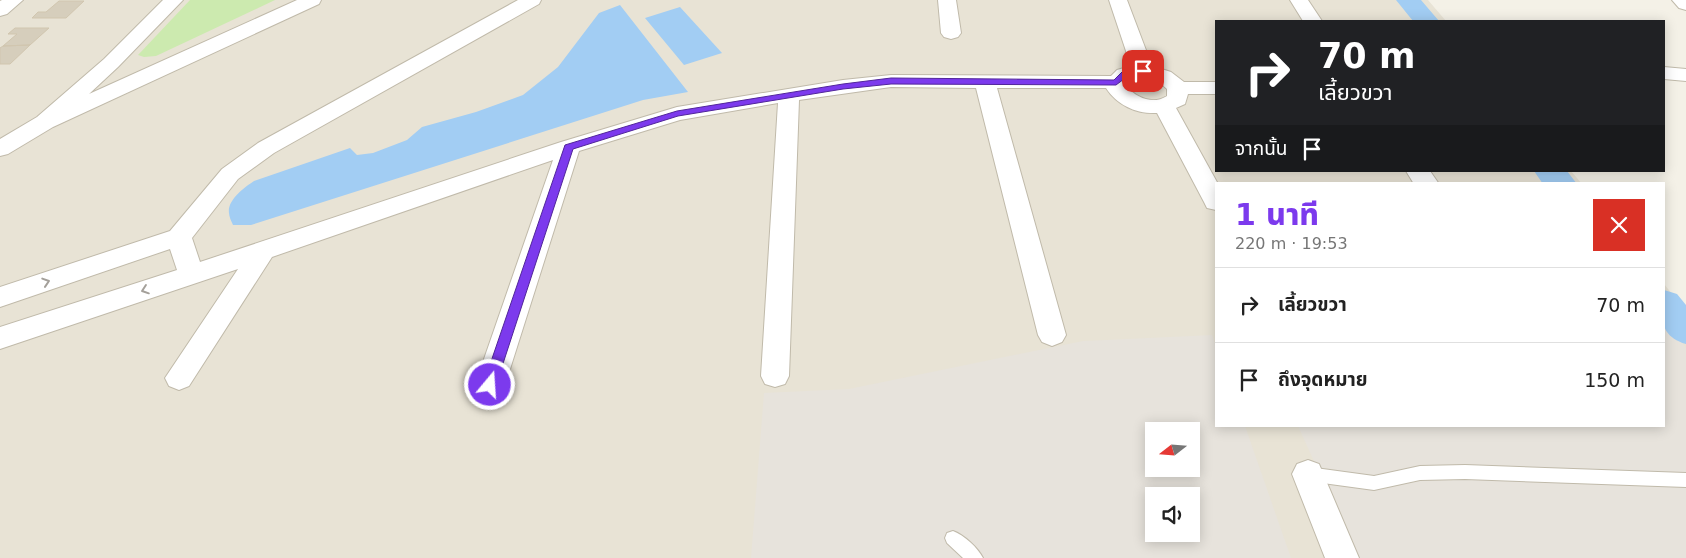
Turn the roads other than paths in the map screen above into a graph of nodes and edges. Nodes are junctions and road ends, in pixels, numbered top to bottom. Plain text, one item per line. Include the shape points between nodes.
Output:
1 (14, 0) edge
2 (174, 0) edge
3 (312, 0) edge
4 (532, 0) edge
5 (947, 0) edge
6 (1118, 0) edge
7 (1299, 0) edge
8 (1681, 0) edge
9 (1686, 4) edge
10 (0, 10) edge
11 (1311, 20) edge
12 (951, 33) dead end
13 (1143, 71) junction
14 (1665, 74) edge
15 (1686, 75) edge
16 (984, 80) junction
17 (1116, 82) junction
18 (1178, 88) junction
19 (1215, 88) edge
20 (789, 95) junction
21 (1164, 106) junction
22 (45, 122) junction
23 (569, 147) junction
24 (0, 149) edge
25 (1215, 200) edge
26 (178, 237) junction
27 (263, 251) junction
28 (191, 274) junction
29 (0, 297) edge
30 (1052, 335) dead end
31 (0, 338) edge
32 (775, 376) dead end
33 (179, 378) dead end
34 (490, 385) dead end
35 (1308, 474) joint
36 (1686, 480) edge
37 (953, 538) dead end
38 (974, 558) edge
39 (1342, 558) edge

1 - 10 street
2 - 22 street via 112,63
3 - 22 street
4 - 26 street via 266,148 230,174
5 - 12 street
6 - 13 street
7 - 11 street
8 - 9 street
13 - 17 street via 1125,74
13 - 18 street via 1168,78
14 - 15 street
16 - 17 street
16 - 20 street via 891,81
16 - 30 street
17 - 21 street via 1120,94 1134,103
18 - 19 street
18 - 21 street via 1177,99
20 - 23 street via 677,114
20 - 32 street
21 - 25 street
22 - 24 street
23 - 27 street
23 - 34 street
26 - 28 street
29 -> 26 street
27 - 28 street
27 - 33 street
28 -> 31 street
35 - 36 lane via 1374,483 1420,473 1465,472
35 - 39 street
37 - 38 lane

